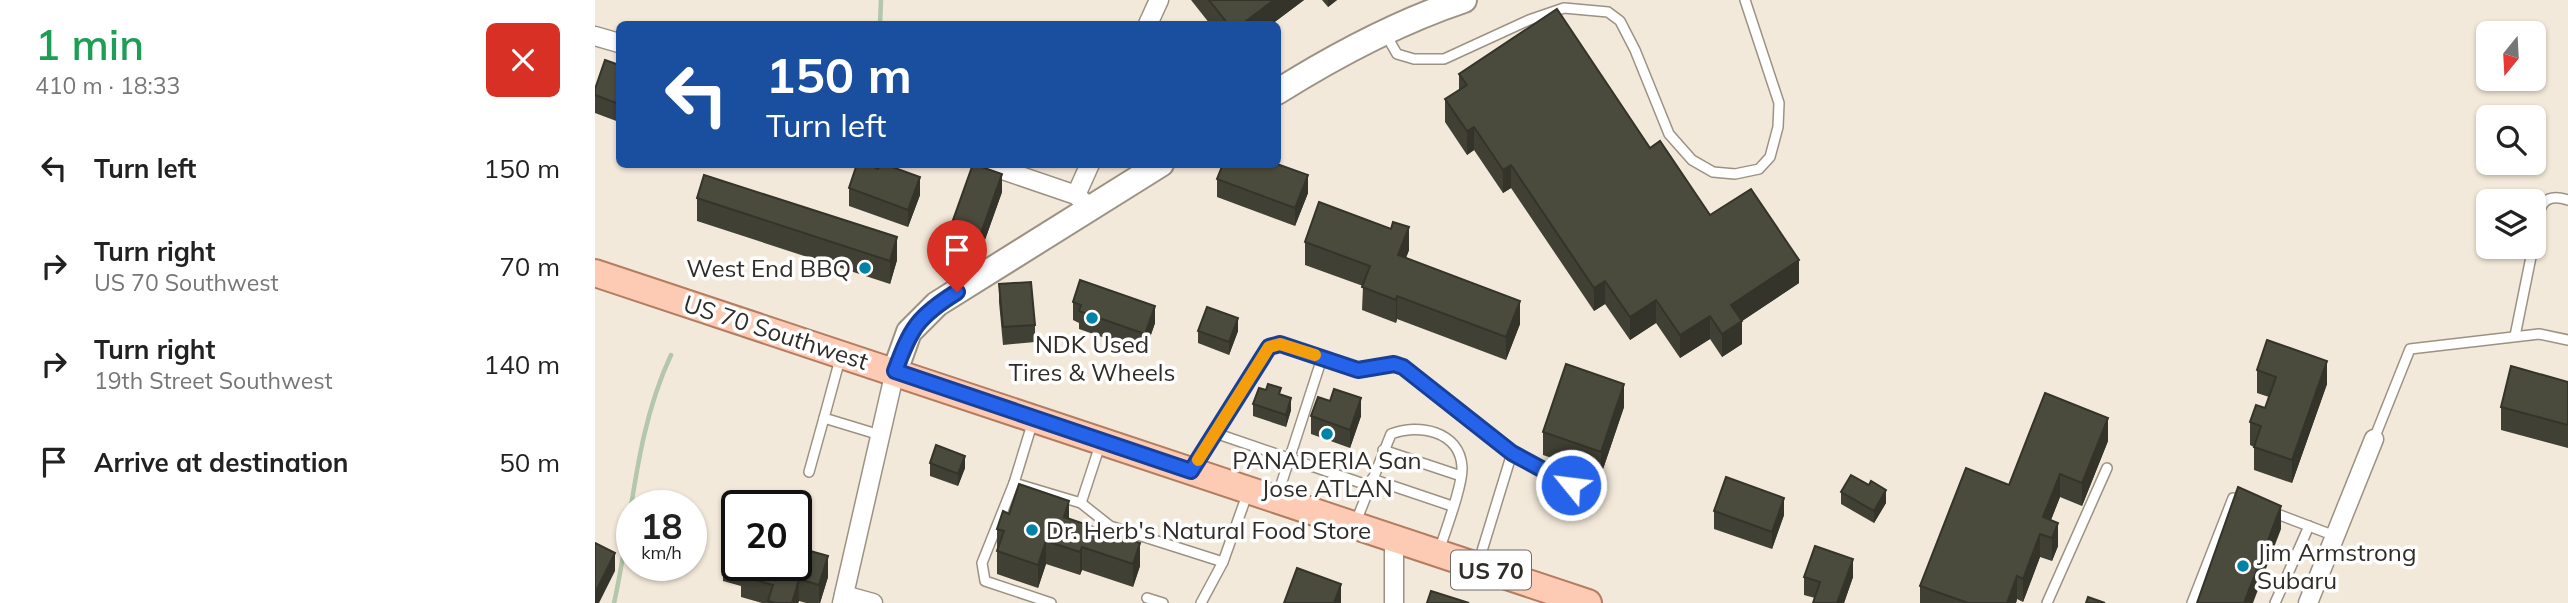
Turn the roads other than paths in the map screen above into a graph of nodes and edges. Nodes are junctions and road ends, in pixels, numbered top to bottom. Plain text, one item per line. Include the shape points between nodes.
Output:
1 (1159, 0) edge
2 (1464, 0) edge
3 (1745, 0) edge
4 (1149, 21) edge
5 (1385, 32) junction
6 (595, 36) edge
7 (616, 42) edge
8 (1281, 90) edge
9 (995, 168) edge
10 (1089, 168) edge
11 (1153, 168) edge
12 (2546, 198) edge
13 (2568, 200) edge
14 (1083, 202) junction
15 (2531, 259) edge
16 (595, 273) edge
17 (2515, 336) junction
18 (2568, 340) edge
19 (842, 354) junction
20 (1322, 358) junction
21 (895, 371) junction
22 (824, 418) junction
23 (1033, 420) junction
24 (1215, 433) junction
25 (880, 435) junction
26 (2374, 439) joint
27 (1101, 442) junction
28 (1383, 450) junction
29 (1512, 453) junction
30 (1289, 459) junction
31 (2107, 468) dead end
32 (1191, 471) junction
33 (809, 472) dead end
34 (1461, 476) junction
35 (1014, 482) junction
36 (1371, 482) junction
37 (1248, 491) junction
38 (1591, 496) dead end
39 (1276, 499) junction
40 (1081, 503) junction
41 (1452, 506) junction
42 (1355, 525) junction
43 (2309, 526) junction
44 (2335, 536) junction
45 (1394, 538) junction
46 (1438, 553) junction
47 (1223, 562) junction
48 (1477, 566) junction
49 (1147, 598) dead end
50 (843, 599) edge
51 (873, 603) edge
52 (1051, 603) edge
53 (1163, 603) edge
54 (1201, 603) edge
55 (1394, 603) edge
56 (1587, 603) edge
57 (2047, 603) edge
58 (2192, 603) edge
59 (2275, 603) edge
60 (2308, 603) edge

1 - 4 street
2 - 5 street
3 - 5 lane via 1779,103 1770,157 1759,169 1735,174 1713,172 1692,160 1669,134 1635,50 1620,21 1608,12 1564,8 1444,59 1414,60 1397,54
5 - 8 street
6 - 7 street
9 - 14 street
10 - 14 street
11 - 14 street
12 - 13 lane via 2554,195
14 - 21 street via 937,304 909,332
15 - 17 lane
16 - 19 main road, US 70 Southwest / US 70
17 - 18 lane via 2539,334
17 - 26 lane via 2410,349
19 - 21 main road, US 70 Southwest / US 70
19 - 22 lane
20 - 24 lane via 1273,344
20 - 29 lane via 1358,370 1394,364 1403,367
20 - 30 lane
21 - 23 main road, US 70 Southwest / US 70
21 - 25 street
22 - 25 lane
22 - 33 lane
23 - 27 main road, US 70 Southwest / US 70
23 - 35 lane
24 - 30 lane
24 - 32 lane
25 - 50 street
26 - 44 street
27 - 32 main road, US 70 Southwest / US 70
27 - 40 lane
28 - 34 lane
28 - 34 lane via 1393,432 1427,429 1455,448 1462,463
28 - 36 lane
29 - 38 lane
29 - 48 lane
30 - 36 lane
30 - 39 lane
31 - 57 lane
32 - 37 main road, US 70 Southwest / US 70
34 - 41 lane
35 - 40 lane
35 - 52 lane via 982,563 985,581
36 - 41 lane
36 - 42 lane
37 - 39 main road, US 70 Southwest / US 70
37 - 47 lane
39 - 42 main road, US 70 Southwest / US 70
40 - 47 lane via 1110,526
41 - 46 lane
42 - 45 main road, US 70 Southwest / US 70
43 - 44 lane
43 - 58 lane via 2232,498
43 - 59 lane
44 - 60 street
45 - 46 main road, US 70
45 - 55 street
46 - 48 main road, US 70
47 - 54 lane
48 - 56 main road, US 70
49 - 53 lane
50 - 51 street

